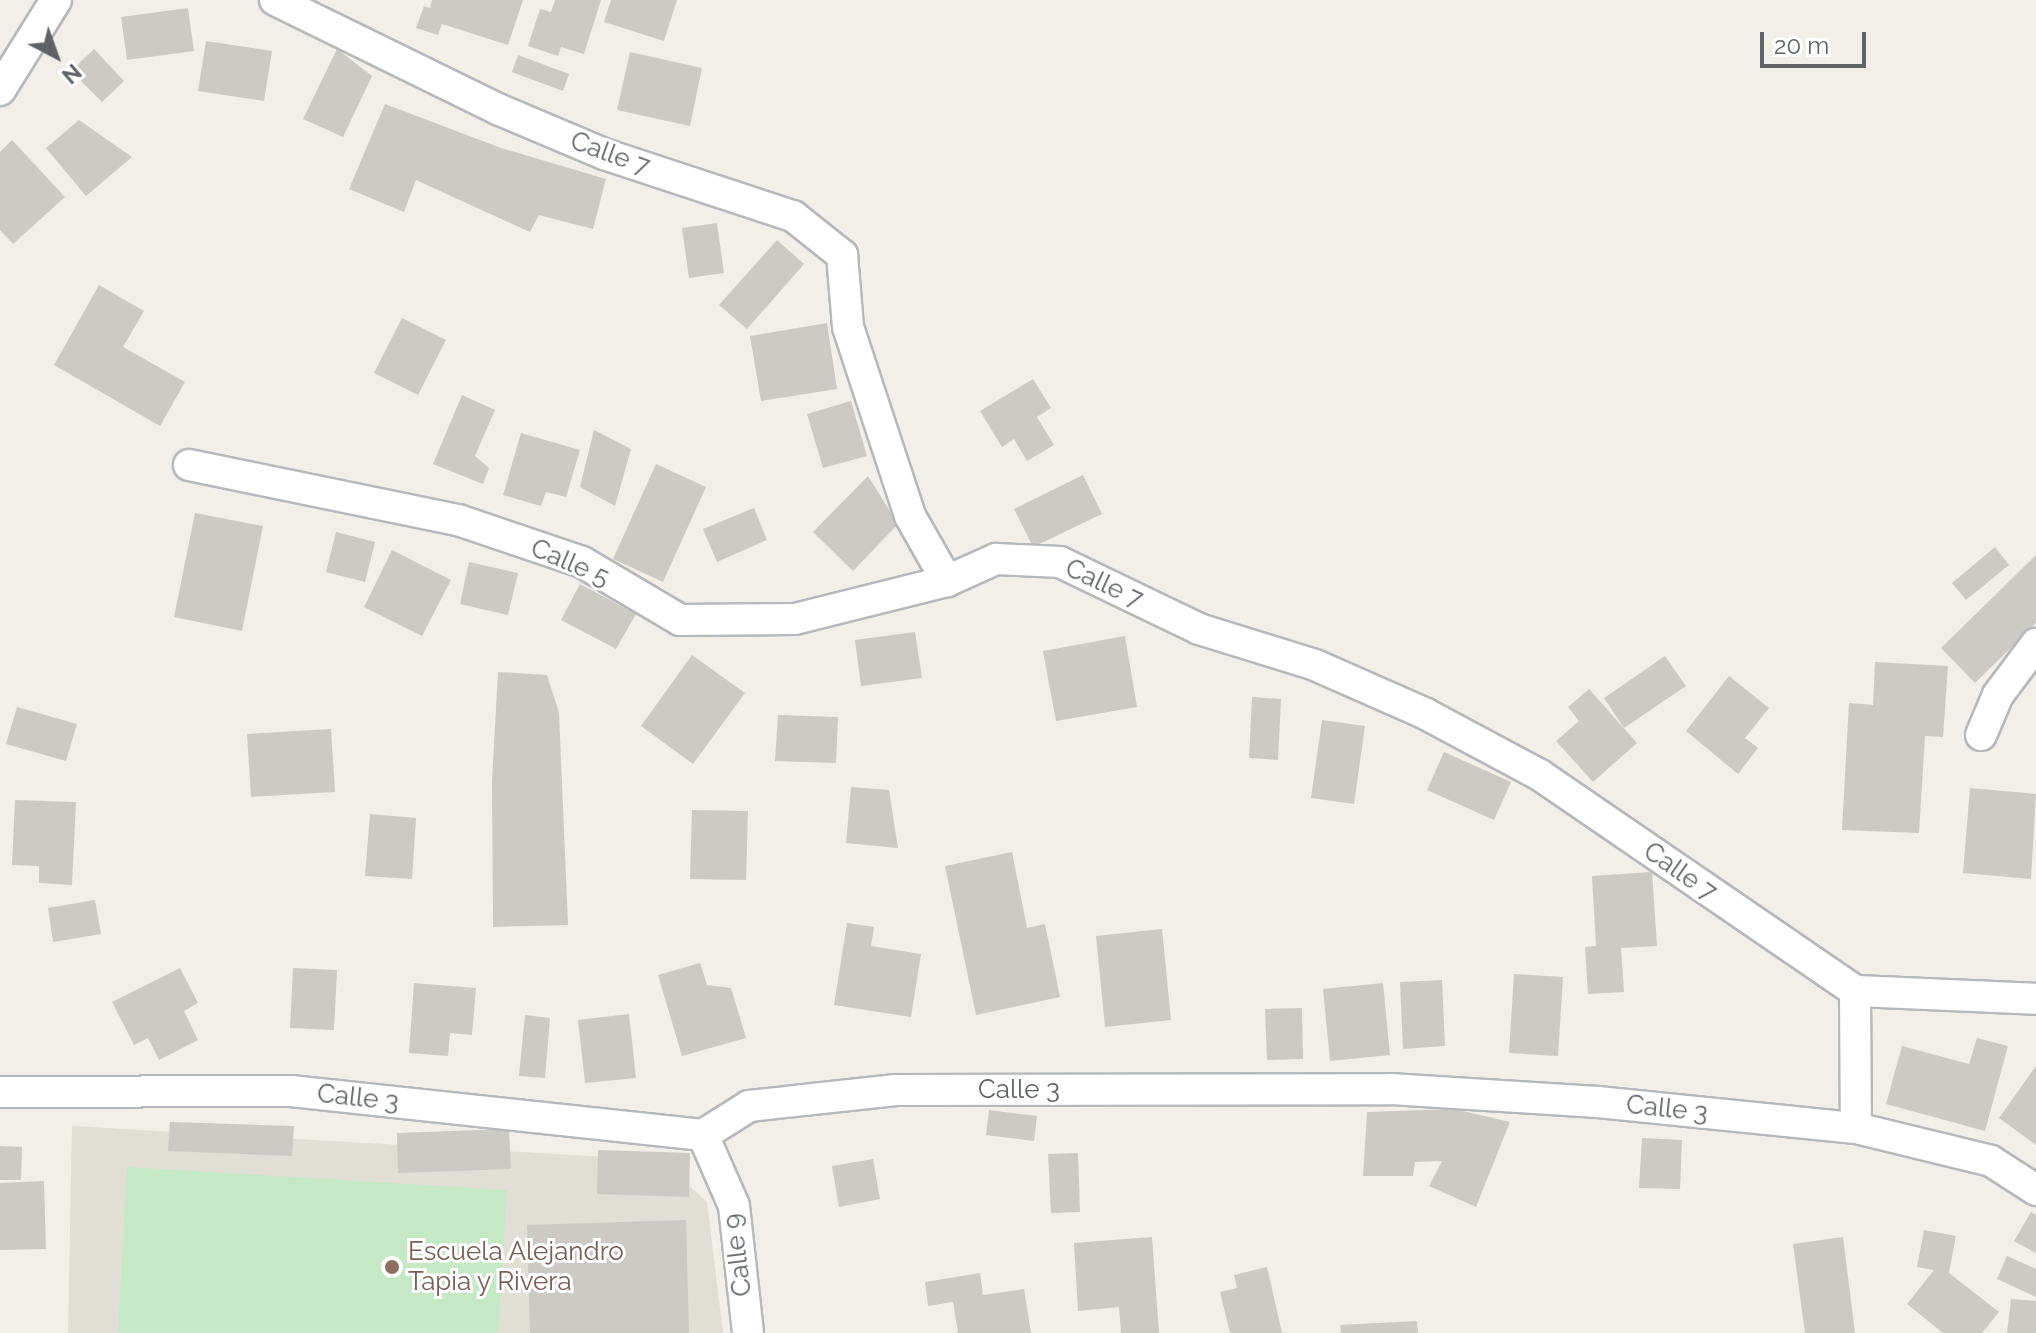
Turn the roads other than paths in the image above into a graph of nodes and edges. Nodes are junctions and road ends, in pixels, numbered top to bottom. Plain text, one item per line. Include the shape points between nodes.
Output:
1 (56, 0) edge
2 (275, 0) edge
3 (0, 90) edge
4 (189, 465) dead end
5 (947, 581) junction
6 (2036, 644) edge
7 (1981, 735) dead end
8 (1855, 991) junction
9 (2036, 999) edge
10 (0, 1092) edge
11 (1856, 1128) junction
12 (703, 1135) junction
13 (2036, 1190) edge
14 (748, 1333) edge

1 - 3 street
2 - 5 street, Calle 7 via 591,149 793,216 842,255 848,327 910,516
4 - 5 street, Calle 5 via 458,520 582,562 680,620 795,619
5 - 8 street, Calle 7 via 996,559 1060,562 1199,629 1315,665 1426,714 1540,775
6 - 7 street via 1998,695
8 - 9 street
8 - 11 street
10 - 12 street, Calle 3 via 291,1091
11 - 12 street, Calle 3 via 1598,1102 1390,1089 922,1090 749,1106
11 - 13 street, Calle 3 via 1991,1161
12 - 14 street, Calle 9 via 734,1206

